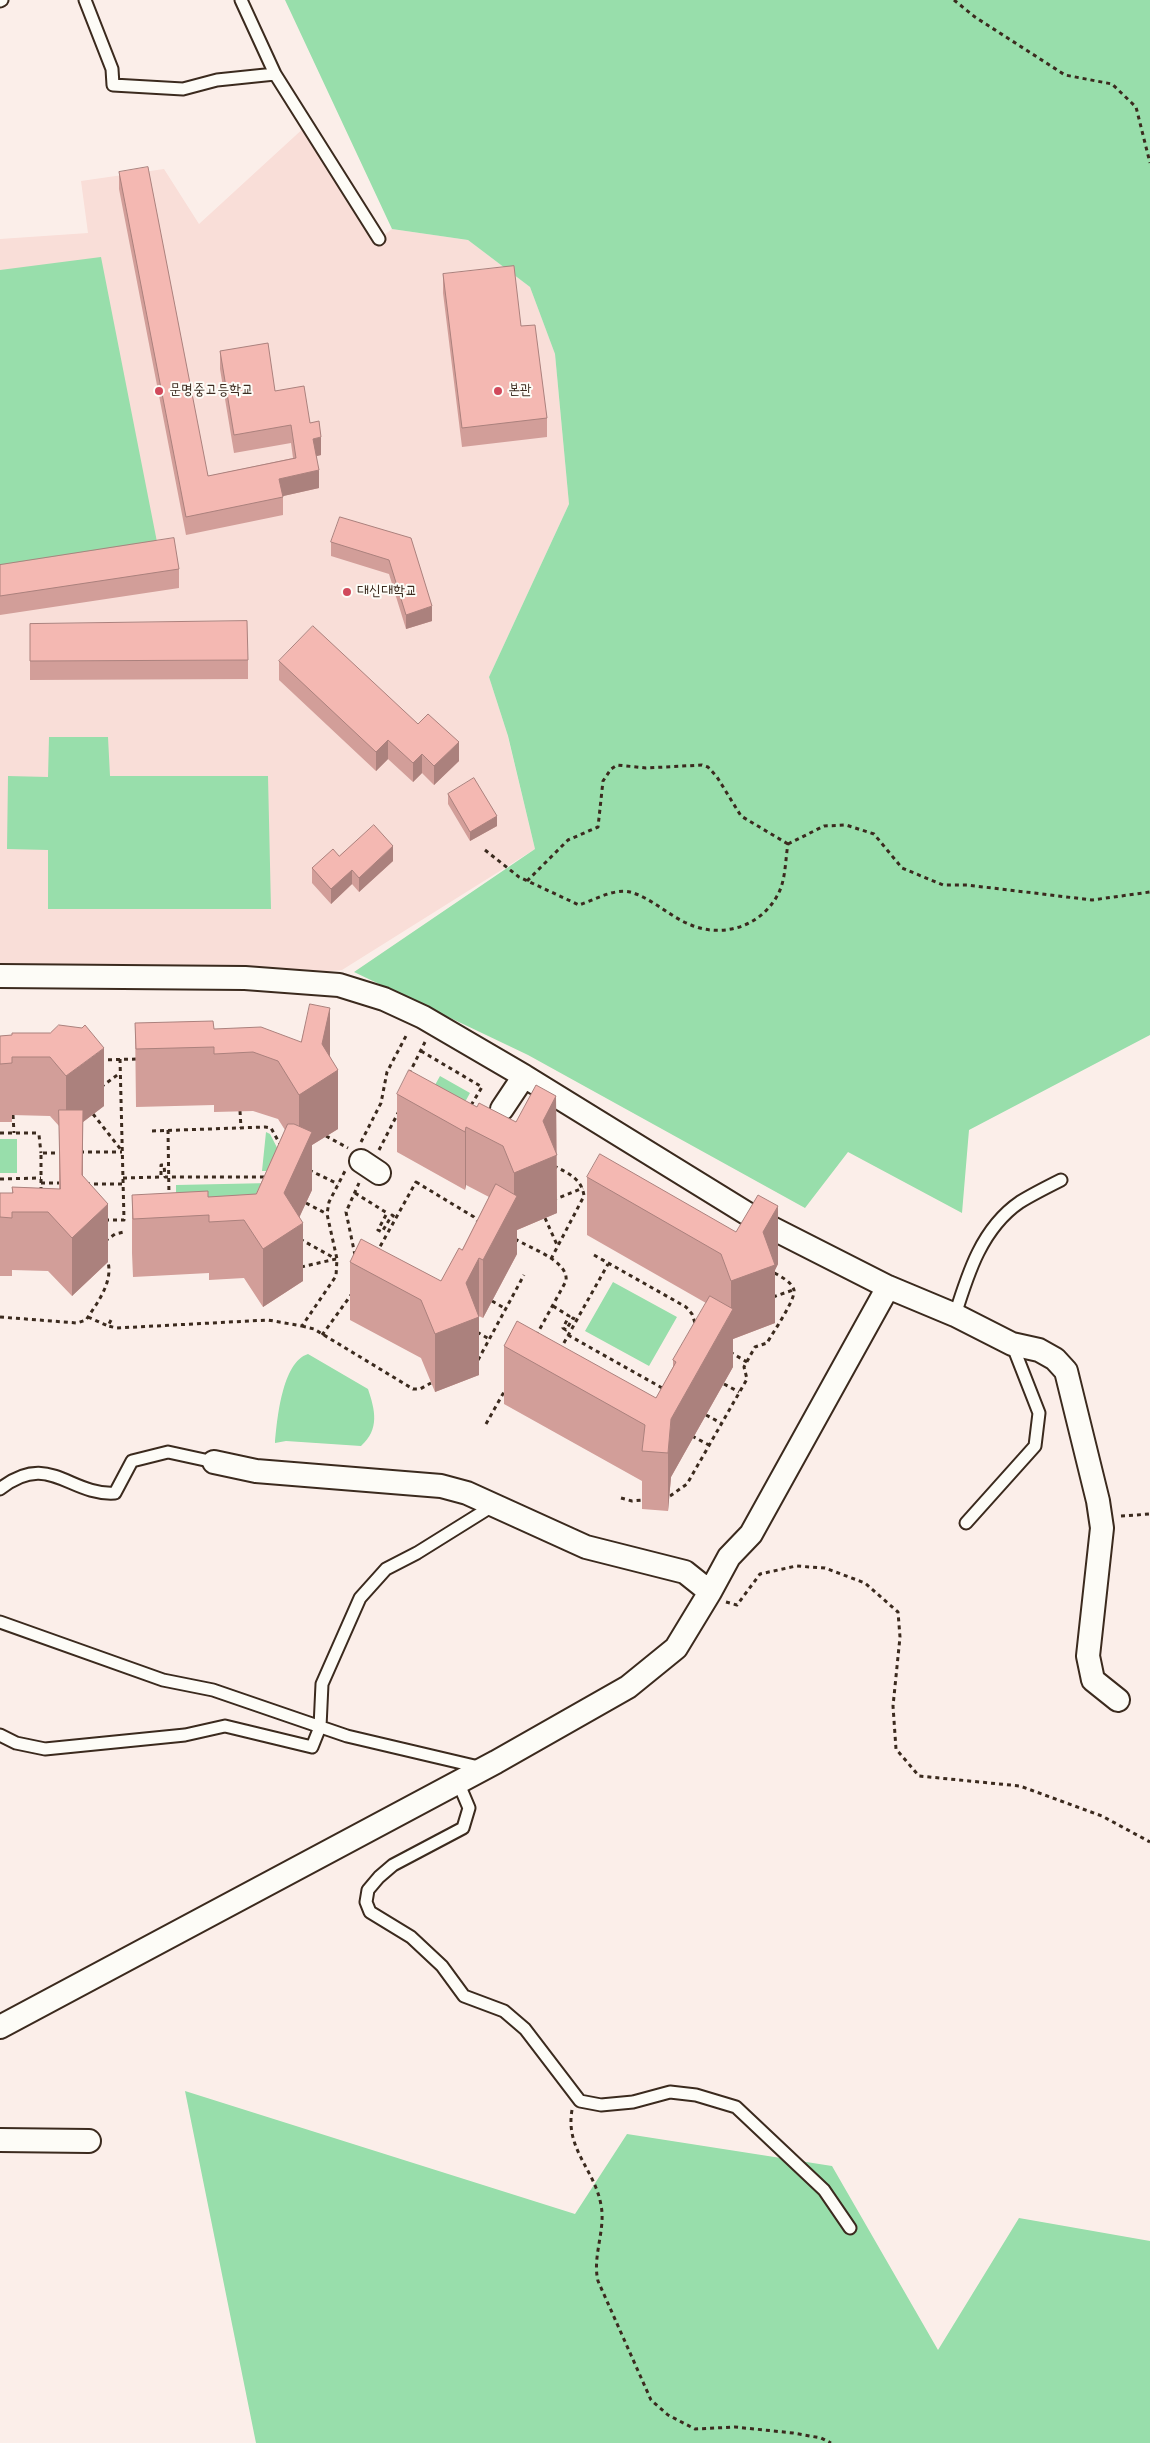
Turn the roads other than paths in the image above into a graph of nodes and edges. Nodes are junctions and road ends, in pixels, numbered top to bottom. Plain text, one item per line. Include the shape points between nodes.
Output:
1 (85, 0) edge
2 (241, 0) edge
3 (275, 74) junction
4 (379, 239) dead end
5 (0, 976) edge
6 (524, 1076) junction
7 (502, 1109) dead end
8 (1061, 1180) dead end
9 (888, 1287) junction
10 (955, 1314) junction
11 (1012, 1344) junction
12 (214, 1462) joint
13 (0, 1489) edge
14 (494, 1505) junction
15 (966, 1523) dead end
16 (708, 1594) junction
17 (0, 1622) edge
18 (1118, 1700) dead end
19 (320, 1727) junction
20 (0, 1735) edge
21 (484, 1768) junction
22 (458, 1782) junction
23 (0, 2027) edge
24 (0, 2140) edge
25 (89, 2140) dead end
26 (850, 2228) dead end

1 - 3 lane via 112,68 113,85 183,89 217,80
2 - 3 lane
3 - 4 lane
5 - 6 street via 245,978 339,985 423,1017
6 - 7 street
6 - 9 street via 764,1224
8 - 10 lane via 1018,1203 993,1229 975,1256
9 - 10 street
9 - 16 street via 751,1534 729,1557
10 - 11 street
11 - 15 lane via 1039,1413 1035,1446
11 - 18 street via 1056,1358 1066,1371 1102,1528 1088,1656 1093,1680
12 - 13 lane via 168,1452 132,1461 115,1493 102,1494 69,1480 34,1472 10,1481
12 - 14 street via 264,1472 440,1486
14 - 16 street via 586,1547 685,1572
14 - 19 lane via 417,1554 386,1569 360,1598 322,1684
16 - 21 street via 676,1648 628,1687
17 - 19 lane via 163,1680 213,1690
19 - 20 lane via 312,1747 225,1726 185,1735 45,1749 16,1743
19 - 21 lane
21 - 22 street
22 - 23 street
22 - 26 lane via 469,1808 463,1828 393,1865 368,1890 366,1902 370,1912 411,1937 442,1966 464,1996 504,2012 525,2029 580,2101 601,2105 633,2102 670,2092 696,2095 736,2107 824,2190
24 - 25 street

